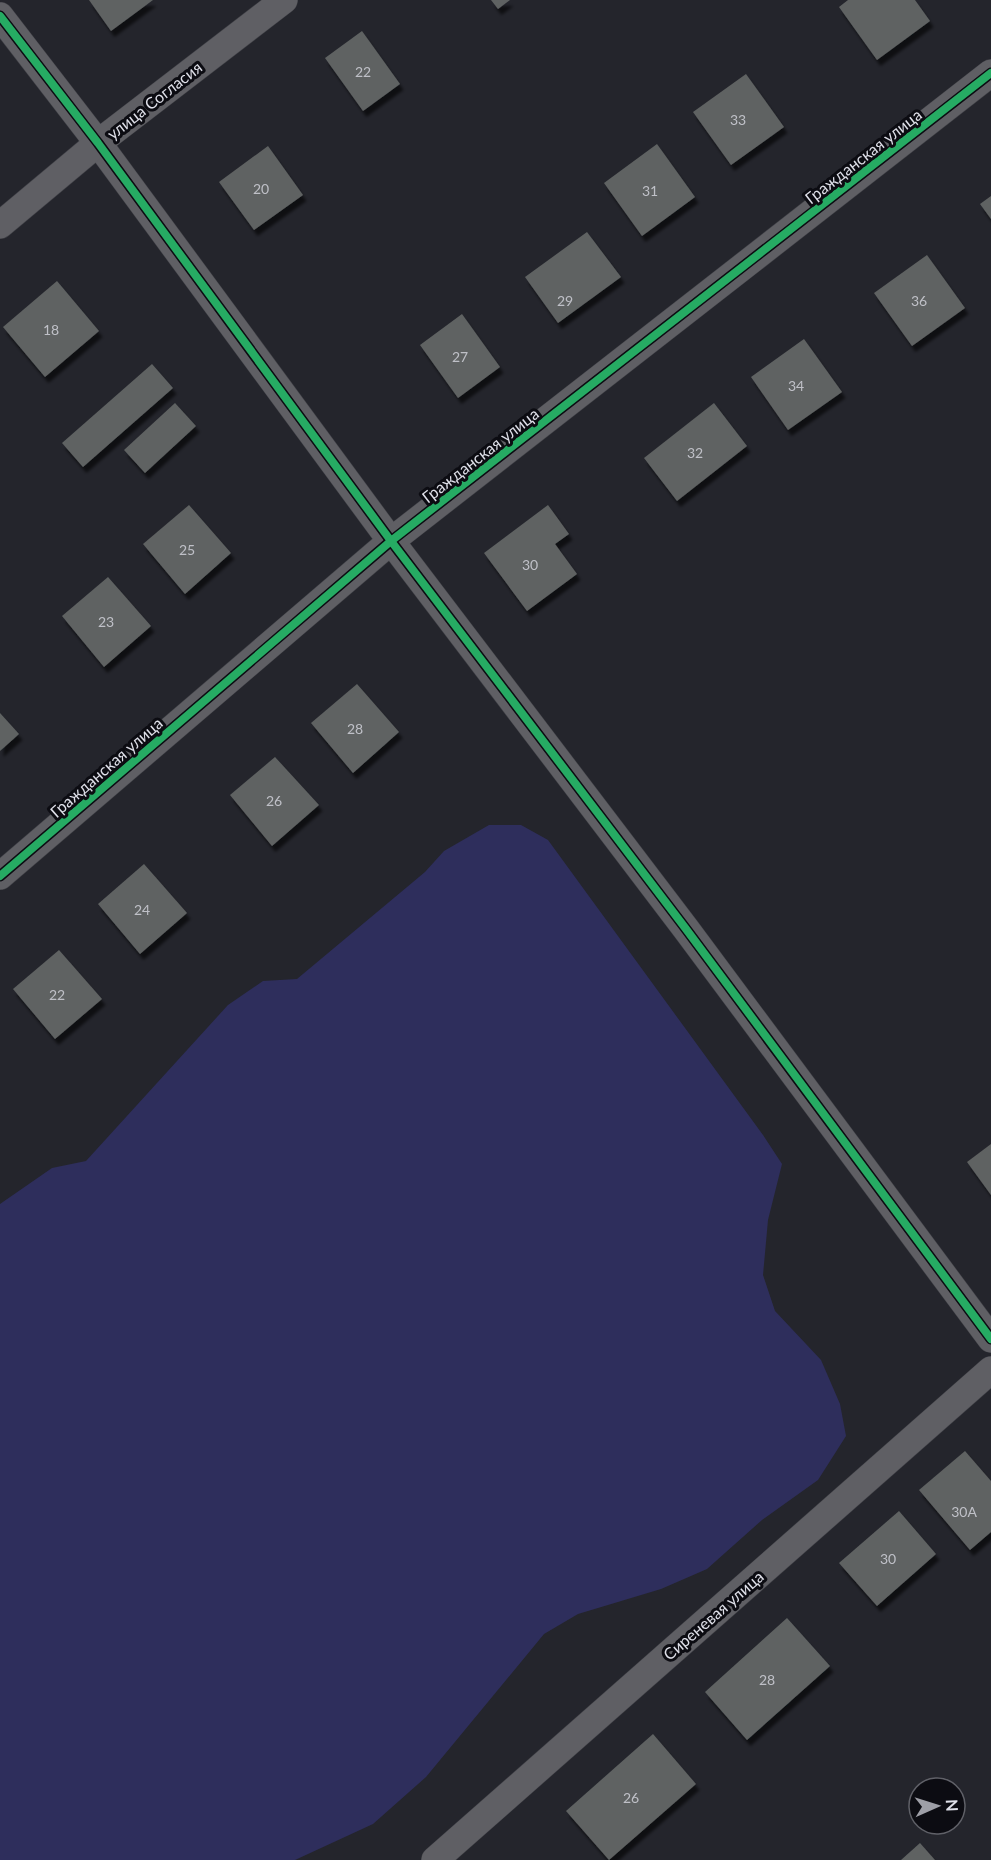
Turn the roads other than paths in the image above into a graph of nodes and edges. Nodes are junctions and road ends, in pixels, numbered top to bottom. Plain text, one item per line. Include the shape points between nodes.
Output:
1 (284, 0) edge
2 (0, 16) edge
3 (991, 73) edge
4 (98, 143) junction
5 (0, 225) edge
6 (390, 541) junction
7 (0, 876) edge
8 (991, 1338) edge
9 (991, 1370) edge
10 (435, 1860) edge

1 - 4 street, улица Согласия
2 - 4 street
3 - 6 street, Гражданская улица
4 - 5 street, улица Согласия
4 - 6 street
6 - 7 street, Гражданская улица
6 - 8 street
9 - 10 street, Сиреневая улица

